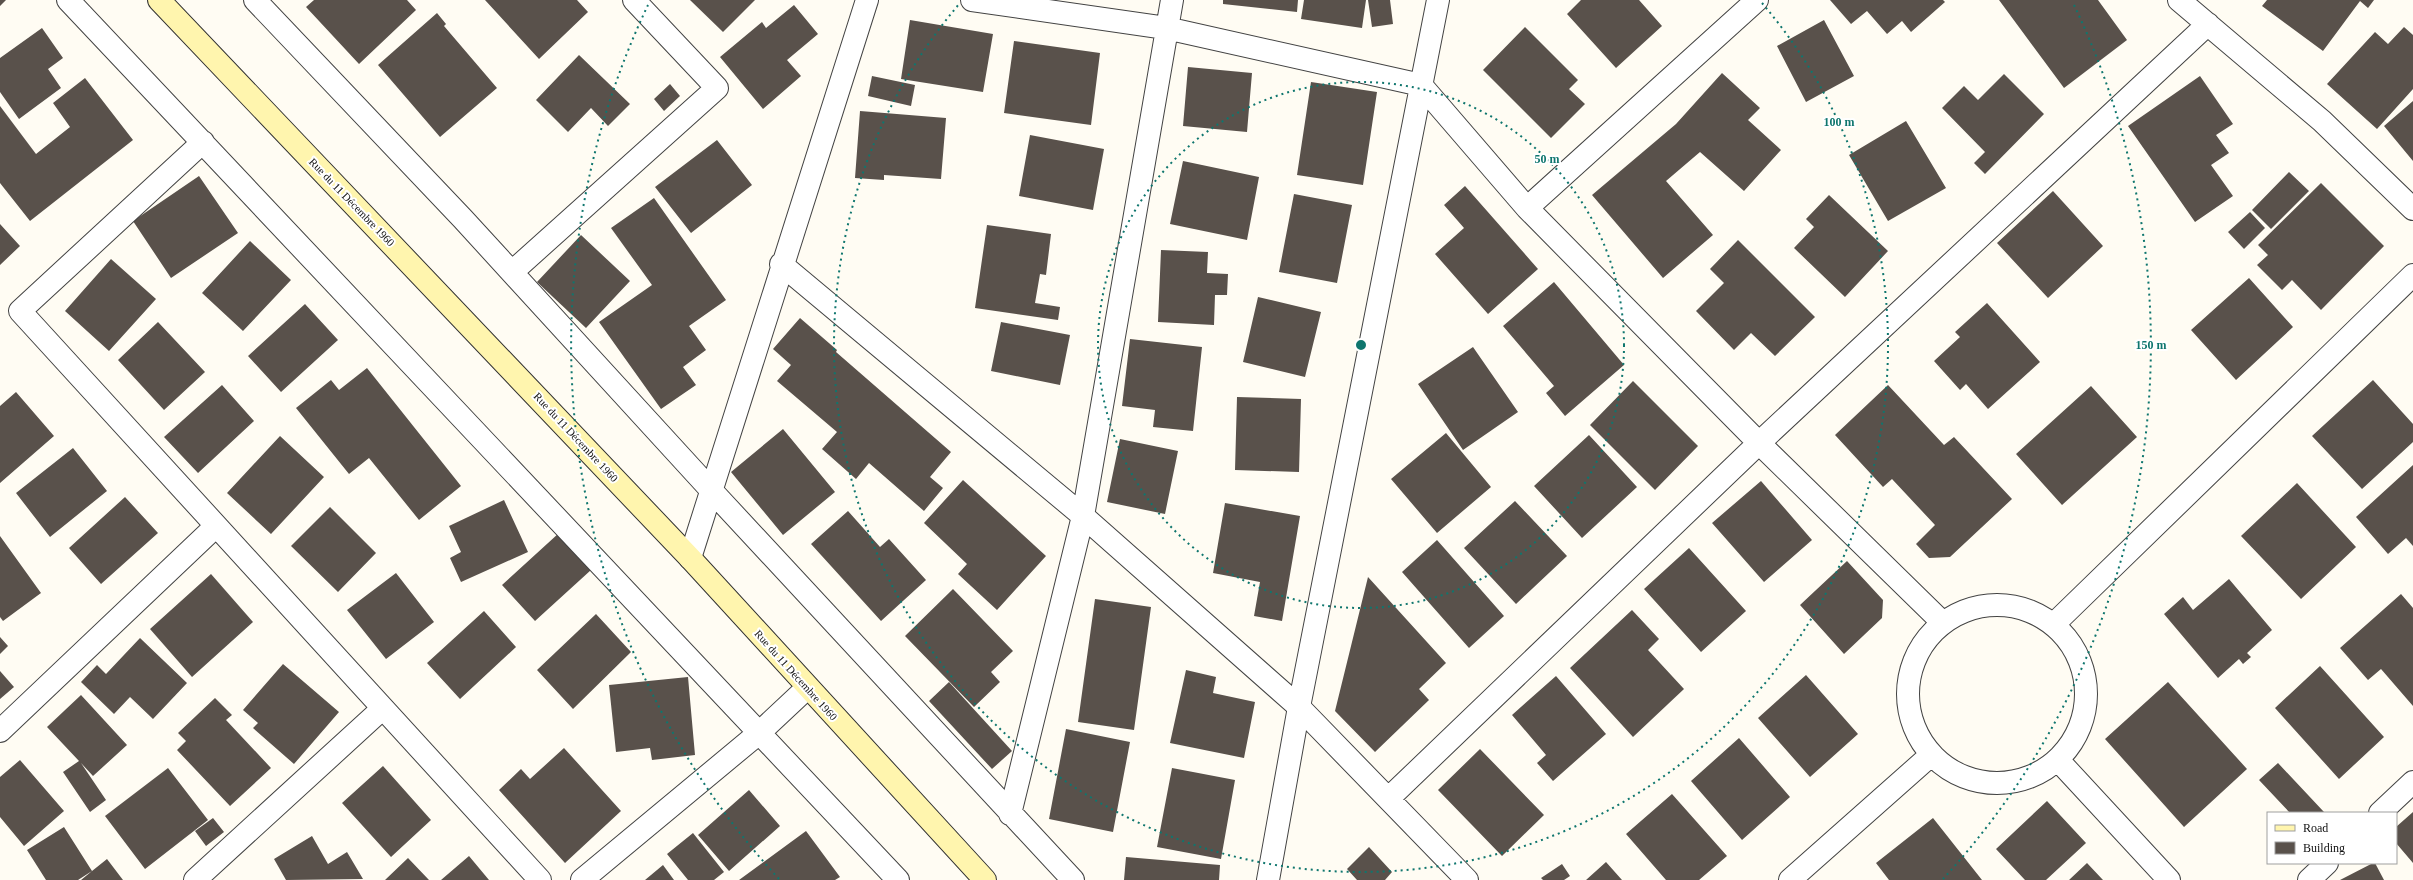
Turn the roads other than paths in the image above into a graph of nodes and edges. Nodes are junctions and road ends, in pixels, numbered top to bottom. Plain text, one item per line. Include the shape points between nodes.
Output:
1 (68, 0) edge
2 (159, 0) edge
3 (256, 0) edge
4 (634, 0) edge
5 (867, 0) edge
6 (972, 0) edge
7 (1172, 0) edge
8 (1438, 0) edge
9 (1757, 0) edge
10 (2179, 0) edge
11 (2208, 24) junction
12 (1166, 28) junction
13 (1421, 85) junction
14 (203, 142) junction
15 (1527, 208) junction
16 (2413, 209) edge
17 (781, 264) junction
18 (512, 272) junction
19 (2413, 275) edge
20 (1758, 443) junction
21 (711, 490) junction
22 (1082, 516) junction
23 (216, 526) junction
24 (690, 558) junction
25 (1943, 623) junction
26 (2054, 624) junction
27 (807, 688) junction
28 (1299, 707) junction
29 (382, 709) junction
30 (0, 731) edge
31 (759, 733) junction
32 (1931, 755) junction
33 (2058, 760) junction
34 (2413, 782) edge
35 (1389, 798) junction
36 (2381, 812) edge
37 (1010, 814) junction
38 (2326, 864) edge
39 (194, 880) edge
40 (540, 880) edge
41 (582, 880) edge
42 (898, 880) edge
43 (986, 880) edge
44 (1073, 880) edge
45 (1268, 880) edge
46 (1467, 880) edge
47 (1790, 880) edge
48 (2169, 880) edge
49 (2309, 880) edge

1 - 14 street
2 - 24 main road, Rue du 11 Décembre 1960
3 - 18 street
4 - 18 street via 717,88
5 - 17 street
6 - 12 street
7 - 12 street
8 - 13 street
9 - 15 street
10 - 11 street
11 - 16 street via 2322,121
11 - 20 street
12 - 13 street
12 - 22 street
13 - 15 street
13 - 28 street
14 - 23 street via 20,312
14 - 31 street
15 - 20 street
17 - 21 street
17 - 22 street
18 - 21 street
19 - 26 street
20 - 25 street
20 - 35 street
21 - 24 street
21 - 37 street
22 - 28 street
22 - 37 street
23 - 29 street
23 - 30 street
24 - 27 main road, Rue du 11 Décembre 1960
25 - 26 street via 1970,609 1999,604 2028,610
25 - 32 street via 1925,640 1914,662 1908,686 1911,717 1917,734
26 - 33 street via 2074,648 2085,676 2087,707 2077,736
27 - 31 street
27 - 43 main road, Rue du 11 Décembre 1960
28 - 35 street
28 - 45 street
29 - 39 street
29 - 40 street
31 - 41 street
31 - 42 street
32 - 33 street via 1953,772 1980,782 2008,784 2035,776
32 - 47 street
33 - 48 street
34 - 36 street
35 - 46 street
37 - 44 street
38 - 49 street

